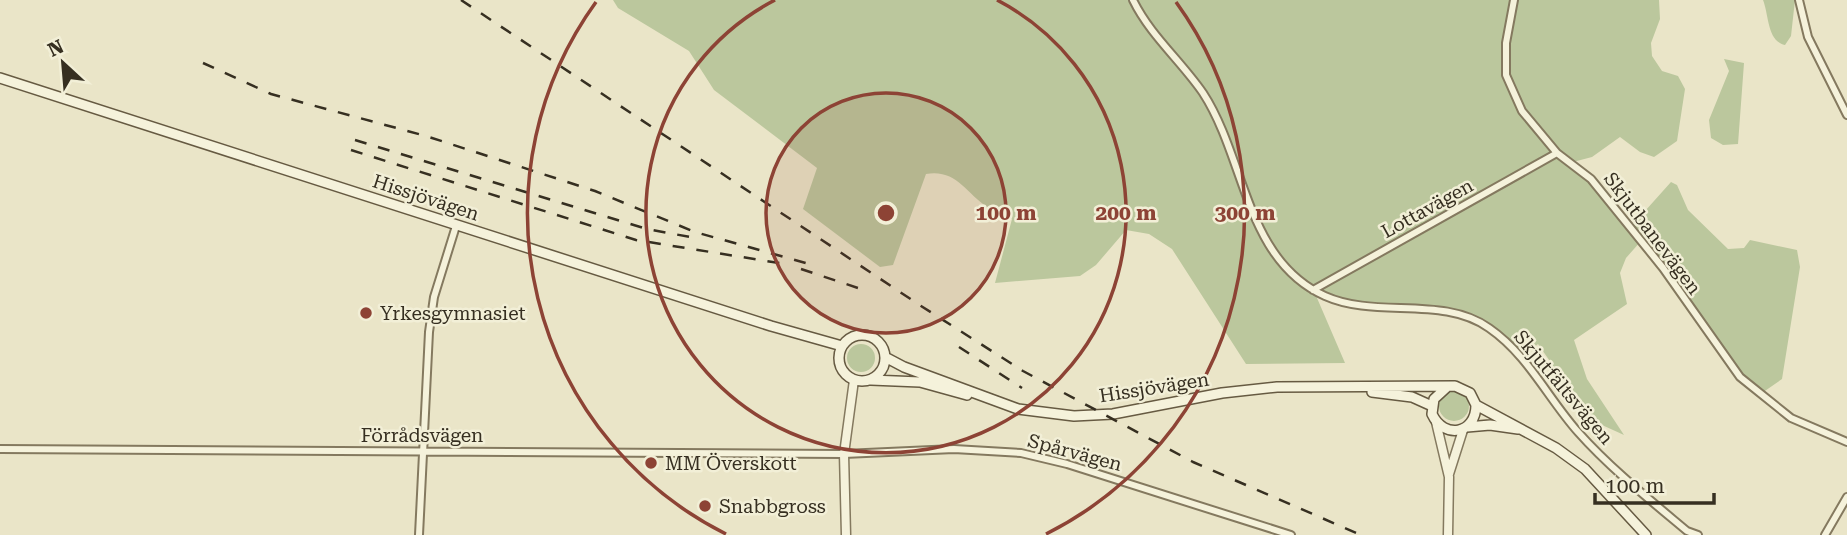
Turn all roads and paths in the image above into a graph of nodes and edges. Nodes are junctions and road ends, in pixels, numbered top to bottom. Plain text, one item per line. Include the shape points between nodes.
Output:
1 (1133, 0) edge
2 (1514, 0) edge
3 (1799, 0) edge
4 (0, 78) edge
5 (1847, 115) edge
6 (1557, 153) junction
7 (456, 226) junction
8 (1313, 290) junction
9 (842, 346) junction
10 (885, 357) junction
11 (854, 380) junction
12 (870, 380) junction
13 (1325, 387) junction
14 (1446, 388) junction
15 (990, 399) junction
16 (1476, 405) junction
17 (1432, 406) junction
18 (1436, 422) junction
19 (1465, 428) junction
20 (1526, 430) junction
21 (1847, 443) edge
22 (0, 449) edge
23 (423, 451) junction
24 (844, 454) junction
25 (1448, 477) junction
26 (1847, 497) edge
27 (419, 535) edge
28 (846, 535) edge
29 (1291, 535) edge
30 (1448, 535) edge
31 (1646, 535) edge
32 (1699, 535) edge
33 (1825, 535) edge

1 - 8 street, Skjutfältsvägen via 1213,112 1266,243 1296,279
2 - 6 street, Skjutbanevägen via 1506,75 1522,111
3 - 5 street via 1808,37
4 - 7 main road, Hissjövägen
6 - 8 street, Lottavägen
6 - 21 street, Skjutbanevägen via 1591,178 1663,268 1740,377 1791,418
7 - 9 main road, Hissjövägen
7 - 23 street via 434,296
8 - 32 street, Skjutfältsvägen via 1371,309 1430,310 1483,323 1527,362 1590,444 1670,517
9 - 10 main road via 853,337 866,336 879,344
9 - 11 main road via 840,364
10 - 12 main road via 879,373
10 - 15 main road, Hissjövägen
11 - 12 main road
11 - 24 street
12 - 15 main road, Hissjövägen via 920,382
13 - 14 main road, Hissjövägen
13 - 15 main road, Hissjövägen via 1248,389 1145,409 1074,416 1018,409
13 - 17 main road, Hissjövägen via 1412,397
14 - 16 main road via 1464,389
14 - 17 main road
16 - 19 main road
16 - 20 main road
17 - 18 main road
18 - 19 main road via 1450,431
18 - 25 street
19 - 20 main road via 1490,425
19 - 25 street
20 - 31 main road via 1585,469
22 - 23 street, Förrådsvägen
23 - 24 street, Förrådsvägen
23 - 27 street
24 - 28 street
24 - 29 street, Spårvägen via 954,449 1021,453
25 - 30 street
26 - 33 street

